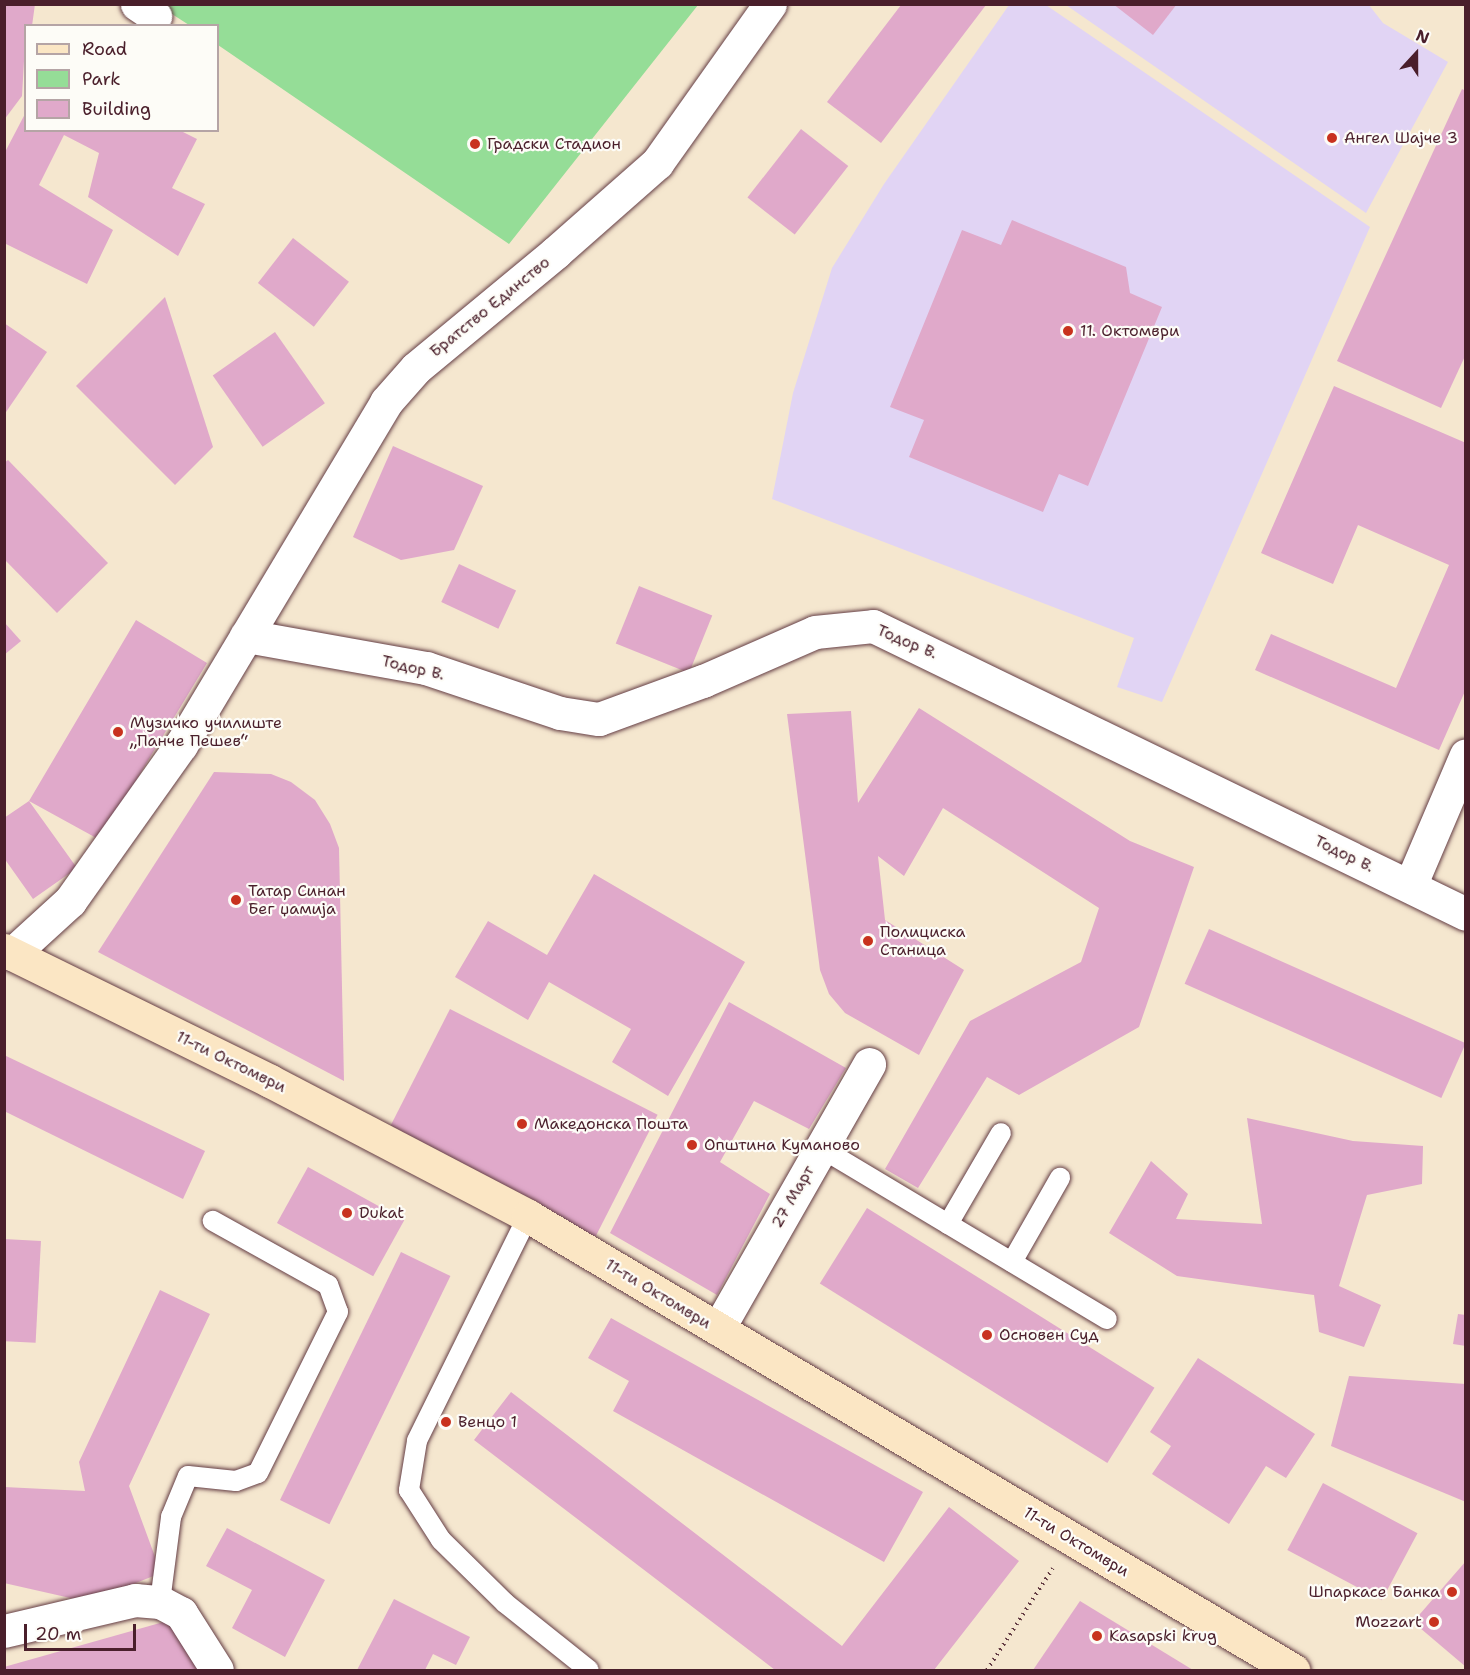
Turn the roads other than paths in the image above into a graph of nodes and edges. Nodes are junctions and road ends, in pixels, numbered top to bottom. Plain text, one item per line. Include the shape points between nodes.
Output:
1 (770, 4) edge
2 (246, 636) junction
3 (1466, 755) edge
4 (1410, 886) junction
5 (1466, 914) edge
6 (8, 952) edge
7 (869, 1065) dead end
8 (1001, 1133) dead end
9 (821, 1148) junction
10 (1060, 1178) dead end
11 (528, 1216) junction
12 (213, 1221) dead end
13 (948, 1224) junction
14 (1012, 1263) junction
15 (1107, 1319) dead end
16 (718, 1329) junction
17 (160, 1602) junction
18 (4, 1631) edge
19 (217, 1671) edge
20 (589, 1671) edge
21 (1293, 1671) edge

1 - 2 street, Братство Единство via 657,163 416,368 386,402
2 - 4 street, Тодор В. via 426,668 560,713 599,718 703,681 815,632 873,626
2 - 6 street, Братство Единство via 181,745 70,902
3 - 4 street
4 - 5 street, Тодор В.
6 - 11 main road, 11-ти Октомври via 270,1081
7 - 9 street, 27 Март
8 - 13 lane
9 - 13 lane
9 - 16 street, 27 Март
10 - 14 lane
11 - 16 main road, 11-ти Октомври
11 - 20 lane via 417,1442 410,1490 441,1540 505,1603
12 - 17 lane via 328,1285 338,1312 258,1473 236,1481 188,1476 171,1517
13 - 14 lane
14 - 15 lane
16 - 21 main road, 11-ти Октомври
17 - 18 street via 135,1600
17 - 19 street via 181,1613

